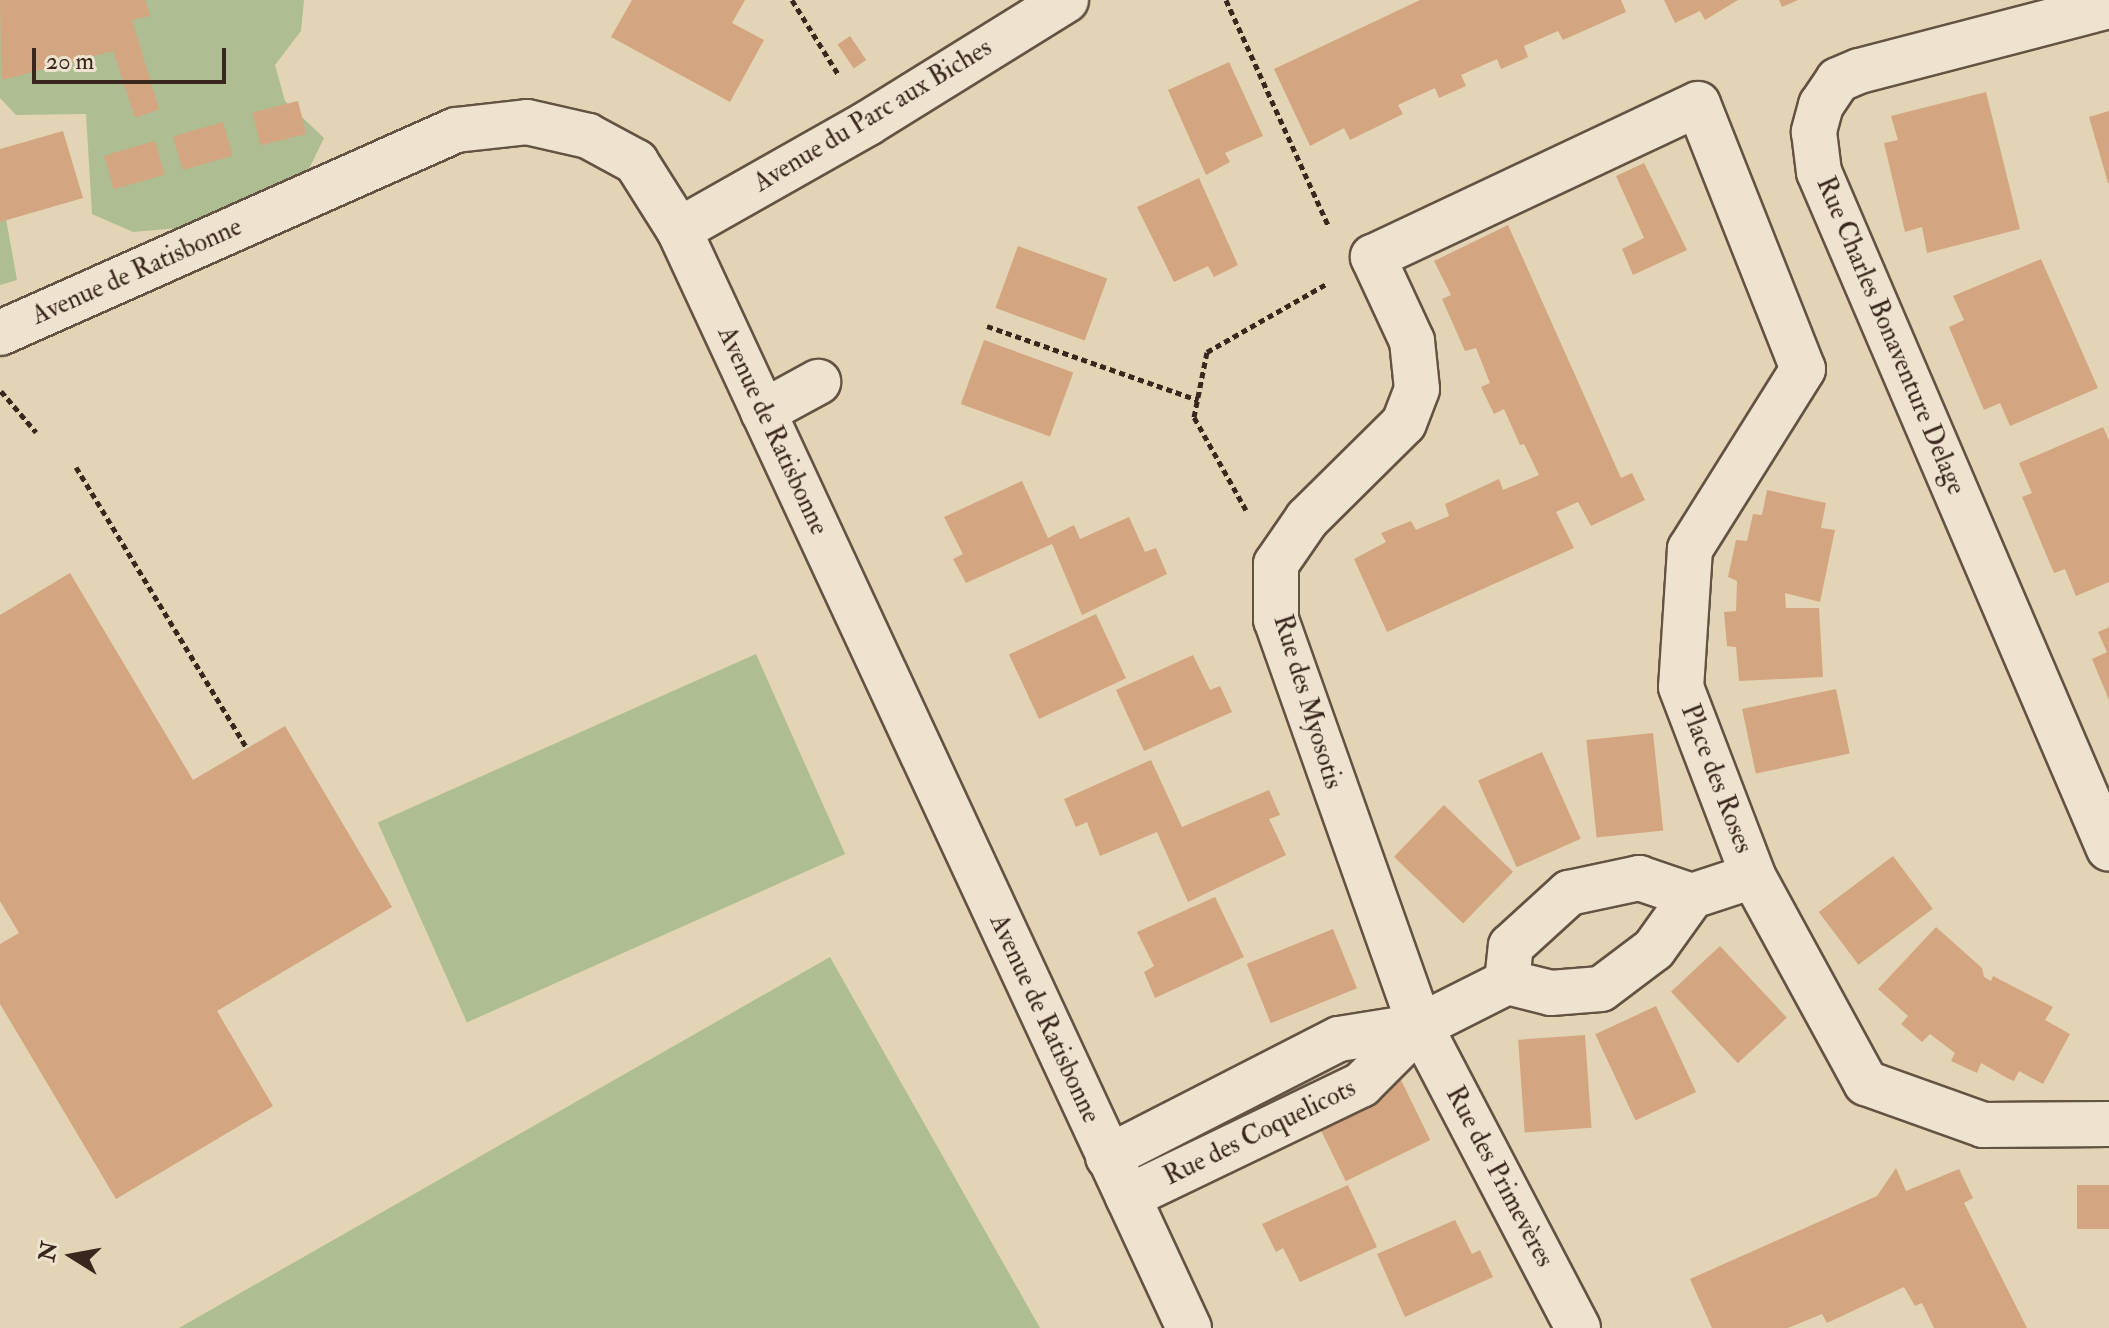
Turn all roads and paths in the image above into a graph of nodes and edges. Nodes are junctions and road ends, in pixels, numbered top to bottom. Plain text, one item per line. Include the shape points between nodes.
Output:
1 (792, 0) edge
2 (1226, 0) edge
3 (1062, 1) edge
4 (2109, 6) edge
5 (868, 123) junction
6 (679, 230) junction
7 (1373, 257) junction
8 (987, 326) dead end
9 (0, 333) edge
10 (818, 382) dead end
11 (0, 390) edge
12 (1198, 400) junction
13 (763, 412) junction
14 (36, 432) dead end
15 (76, 467) dead end
16 (1276, 564) junction
17 (247, 748) dead end
18 (2109, 849) edge
19 (1753, 876) junction
20 (1692, 896) junction
21 (1507, 982) junction
22 (1420, 1026) junction
23 (2109, 1124) edge
24 (1108, 1157) junction
25 (1128, 1197) junction
26 (1189, 1328) edge
27 (1578, 1328) edge

1 - 5 path
2 - 7 path via 1328,226
3 - 5 street, Avenue du Parc aux Biches
4 - 18 street, Rue Charles Bonaventure Delage via 1859,71 1838,80 1821,105 1814,132 1819,172
5 - 6 street, Avenue du Parc aux Biches
6 - 9 street, Avenue de Ratisbonne via 636,162 588,136 527,122 456,130
6 - 13 street, Avenue de Ratisbonne
7 - 12 path via 1207,352
7 - 16 street via 1412,341 1417,389 1404,423 1307,519
7 - 19 street, Place des Roses via 1698,104 1803,369 1690,549 1681,687
8 - 12 path
10 - 13 street
11 - 14 path
12 - 16 path via 1194,417
13 - 24 street, Avenue de Ratisbonne
15 - 17 path
16 - 22 street, Rue des Myosotis via 1276,620
19 - 20 street
19 - 23 street, Place des Roses via 1866,1083 1983,1125
20 - 21 street via 1654,949 1601,989 1551,993
20 - 21 street via 1639,878 1569,893 1511,946
21 - 22 street, Rue des Coquelicots
22 - 24 street, Rue des Coquelicots via 1339,1039
22 - 25 street, Rue des Coquelicots via 1361,1085
22 - 27 street, Rue des Primevères
24 - 25 street, Avenue de Ratisbonne
25 - 26 street, Avenue de Ratisbonne

